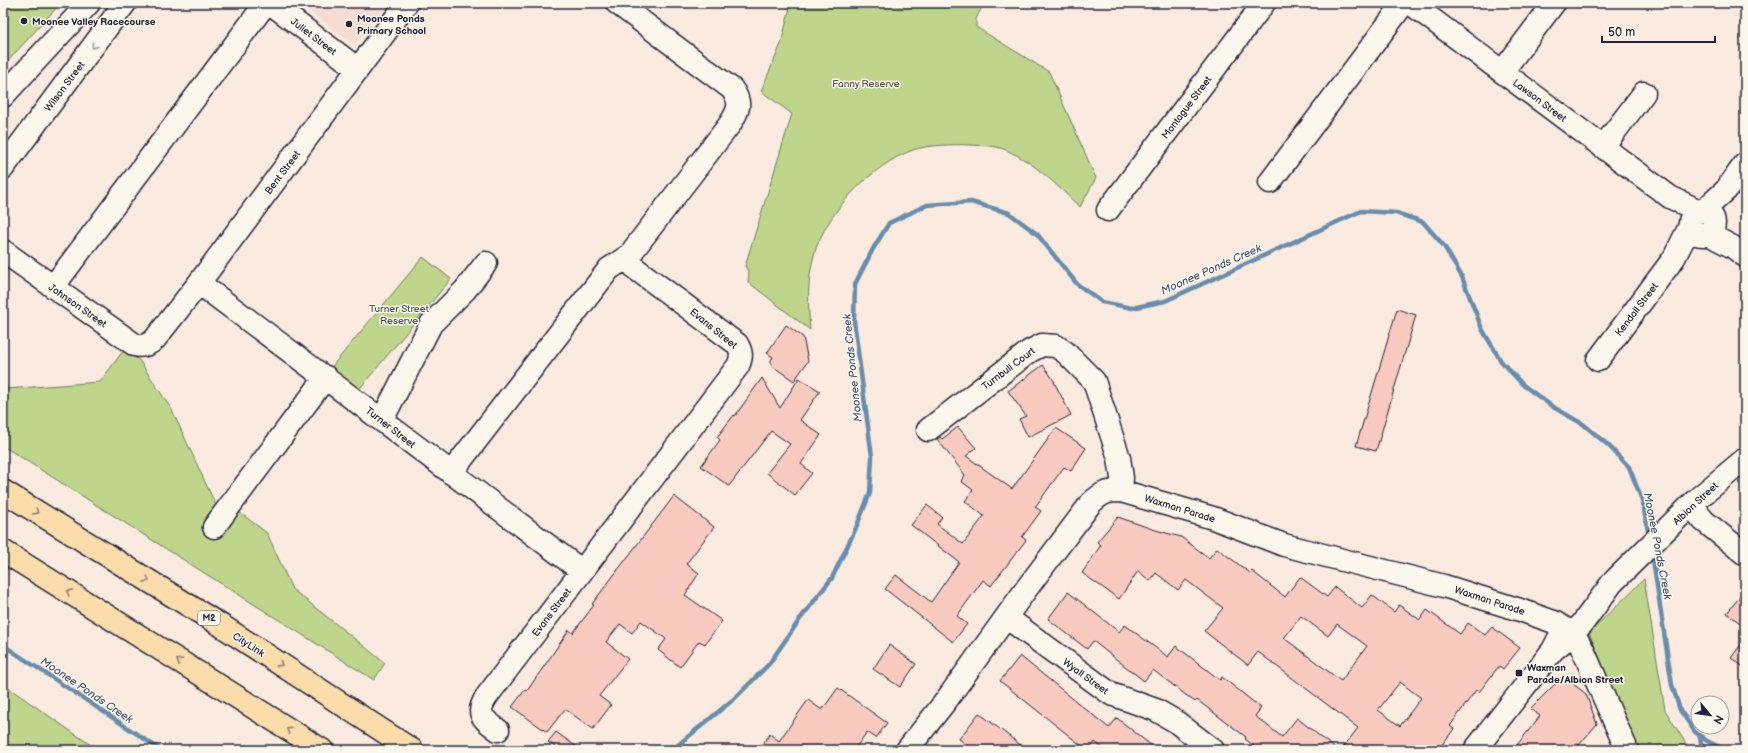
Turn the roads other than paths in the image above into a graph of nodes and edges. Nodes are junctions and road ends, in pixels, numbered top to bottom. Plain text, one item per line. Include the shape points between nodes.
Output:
1 (89, 3) edge
2 (125, 3) edge
3 (266, 3) edge
4 (270, 3) edge
5 (407, 3) edge
6 (617, 3) edge
7 (1264, 3) edge
8 (1404, 3) edge
9 (1410, 3) edge
10 (1554, 3) edge
11 (358, 69) junction
12 (1502, 72) junction
13 (1644, 93) dead end
14 (3, 96) edge
15 (1603, 147) junction
16 (1745, 164) edge
17 (3, 168) edge
18 (1270, 182) dead end
19 (1108, 210) dead end
20 (1702, 222) junction
21 (3, 251) edge
22 (1739, 252) edge
23 (630, 255) junction
24 (486, 263) dead end
25 (199, 283) junction
26 (53, 287) junction
27 (155, 340) joint
28 (1598, 360) dead end
29 (326, 377) junction
30 (382, 420) junction
31 (928, 430) dead end
32 (1745, 458) edge
33 (451, 473) junction
34 (3, 491) edge
35 (1122, 491) junction
36 (1695, 501) junction
37 (214, 527) dead end
38 (3, 551) edge
39 (1745, 554) edge
40 (582, 571) junction
41 (1006, 618) junction
42 (1568, 631) junction
43 (498, 730) dead end
44 (917, 747) edge
45 (322, 750) edge
46 (412, 750) edge
47 (1213, 750) edge
48 (1475, 750) edge
49 (1627, 750) edge

1 - 14 street
2 -> 17 street, Wilson Street
3 - 26 street
4 - 11 street, Juliet Street
5 - 11 street, Bent Street
6 - 23 street via 732,89 739,105 730,124
7 - 19 street, Montague Street
8 - 18 street
9 - 12 street, Lawson Street
10 - 12 street
11 - 25 street, Bent Street
12 - 15 street, Lawson Street
13 - 15 street
15 - 20 street, Lawson Street
16 - 20 street, Kendall Street
20 - 22 street, Lawson Street
20 - 28 street, Kendall Street
21 - 26 street, Johnson Street
23 - 33 street via 609,269
23 - 40 street, Evans Street via 632,265 636,269 737,344 742,355 738,366
24 - 30 street via 465,290 431,324
25 - 27 street, Bent Street
25 - 29 street, Turner Street
26 - 27 street, Johnson Street via 135,345 145,346
29 - 30 street, Turner Street
29 - 37 street
30 - 33 street, Turner Street
31 - 35 street, Turnbull Court via 1030,351 1042,345 1056,346 1094,381 1119,458
32 - 36 street, Albion Street
33 - 40 street, Turner Street
34 -> 46 highway, CityLink / M2 via 222,626
35 - 41 street, Waxman Parade via 1108,491 1091,503
35 - 42 street, Waxman Parade via 1214,518 1284,545 1431,582 1554,622
36 - 39 street via 1698,514 1704,521
36 - 42 street, Albion Street via 1618,578 1579,607
45 -> 38 highway
40 - 43 street, Evans Street via 481,705 480,710 485,720
41 - 44 street, Waxman Parade via 945,702
41 - 47 street, Wyall Street via 1111,694 1156,710
42 - 48 street, Albion Street
42 - 49 street via 1583,650

